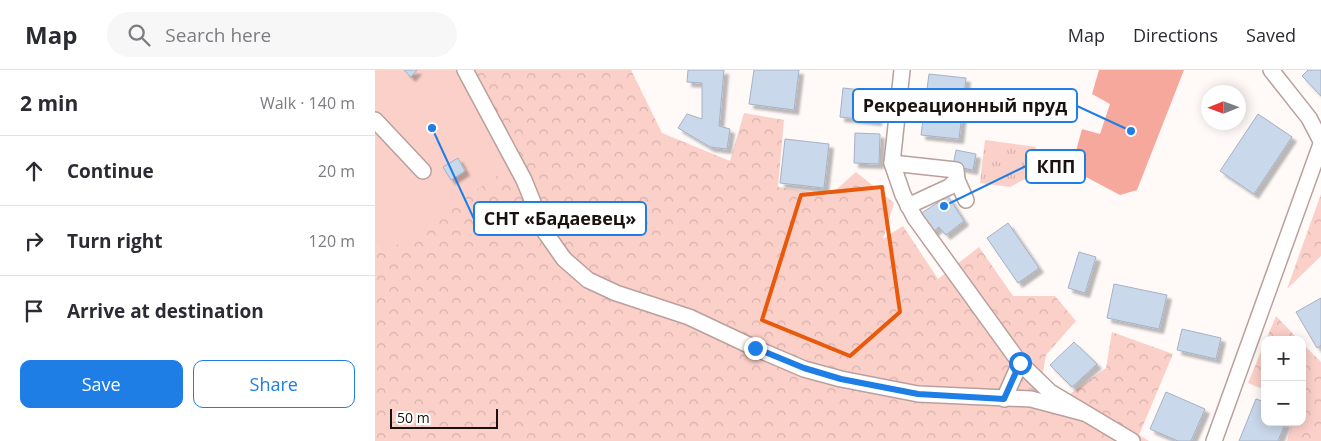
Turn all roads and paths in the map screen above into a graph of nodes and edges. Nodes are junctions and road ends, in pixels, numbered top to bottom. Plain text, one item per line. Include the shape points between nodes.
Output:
1 (465, 70) edge
2 (902, 70) edge
3 (1271, 70) edge
4 (375, 120) edge
5 (1321, 142) edge
6 (892, 163) junction
7 (423, 170) dead end
8 (957, 180) junction
9 (966, 200) dead end
10 (912, 212) junction
11 (1020, 363) junction
12 (1004, 399) junction
13 (1085, 413) junction
14 (1132, 441) edge
15 (1214, 441) edge

1 - 12 street via 523,180 545,232 564,259 588,280 616,293 689,316 813,371 918,394
2 - 6 street
3 - 5 street via 1309,118
4 - 7 street
5 - 15 street
6 - 8 street via 957,170
6 - 10 street
8 - 9 street
8 - 10 street
10 - 11 street
11 - 12 street
11 - 13 street via 1049,392
12 - 13 street via 1031,399
13 - 14 street

